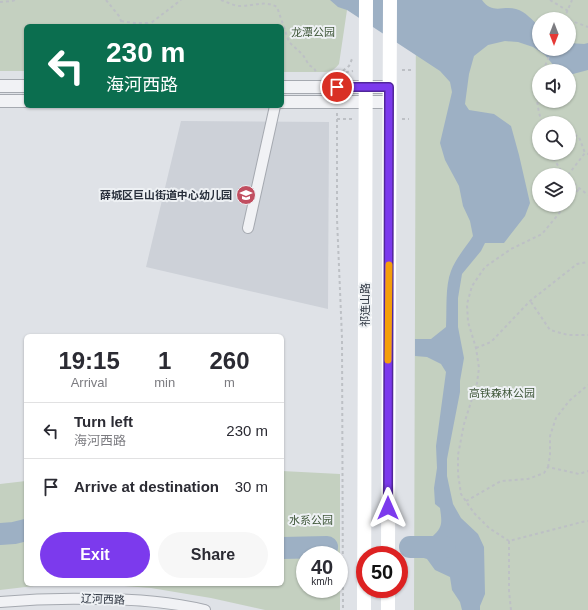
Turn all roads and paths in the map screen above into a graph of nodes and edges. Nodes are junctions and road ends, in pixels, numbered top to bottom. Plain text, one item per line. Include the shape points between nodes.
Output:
1 (15, 0) edge
2 (106, 0) edge
3 (181, 0) edge
4 (221, 0) edge
5 (366, 0) edge
6 (390, 0) edge
7 (550, 0) edge
8 (572, 0) edge
9 (0, 2) edge
10 (568, 11) joint
11 (121, 21) junction
12 (150, 23) joint
13 (576, 23) edge
14 (122, 24) edge
15 (283, 24) edge
16 (284, 27) edge
17 (588, 27) edge
18 (353, 57) dead end
19 (340, 73) dead end
20 (317, 74) dead end
21 (0, 86) edge
22 (24, 86) edge
23 (284, 87) edge
24 (366, 87) junction
25 (389, 87) junction
26 (0, 101) edge
27 (24, 101) edge
28 (284, 102) edge
29 (366, 102) junction
30 (389, 102) junction
31 (275, 108) edge
32 (337, 119) dead end
33 (576, 136) edge
34 (585, 153) junction
35 (588, 154) edge
36 (573, 168) edge
37 (576, 186) edge
38 (579, 189) junction
39 (576, 193) edge
40 (588, 194) edge
41 (560, 212) edge
42 (248, 228) dead end
43 (588, 262) edge
44 (530, 301) junction
45 (588, 335) edge
46 (476, 348) junction
47 (588, 385) edge
48 (548, 467) junction
49 (588, 471) edge
50 (466, 501) junction
51 (588, 521) edge
52 (509, 541) junction
53 (388, 546) edge
54 (388, 598) edge
55 (0, 602) edge
56 (205, 610) edge
57 (342, 610) edge
58 (364, 610) edge
59 (388, 610) edge
60 (511, 610) edge

1 - 9 path
2 - 11 path
3 - 12 path
4 - 15 path via 239,6 268,1 277,7
5 - 24 main road, 祁连山路
6 - 25 main road
7 - 10 path
8 - 10 path
11 - 12 path
11 - 14 path
13 - 17 path
16 - 20 path via 289,42
18 - 19 path via 349,66
21 - 22 street
23 - 24 street
24 - 25 street
24 - 29 main road, 祁连山路
25 - 30 main road
26 - 27 street
28 - 29 street
29 - 30 street
29 - 58 main road, 祁连山路
30 - 53 main road
31 - 42 street
32 - 57 path via 337,219 342,346
33 - 34 path
34 - 35 path
34 - 36 path
37 - 38 path
38 - 39 path
38 - 40 path
41 - 46 path via 542,234 511,249 485,267 472,286 467,304 468,322
43 - 44 path via 577,264
44 - 45 path via 550,330 568,335
44 - 46 path via 491,342
46 - 50 path via 479,368 477,383 464,424 458,455 461,494
47 - 48 path via 568,401 556,418 550,436
48 - 49 path via 579,474
48 - 50 path via 544,473 528,479 501,481
50 - 52 path via 489,528
51 - 52 path
52 - 60 path
54 - 59 main road
55 - 56 street, 辽河西路 via 66,598 122,599 175,604

